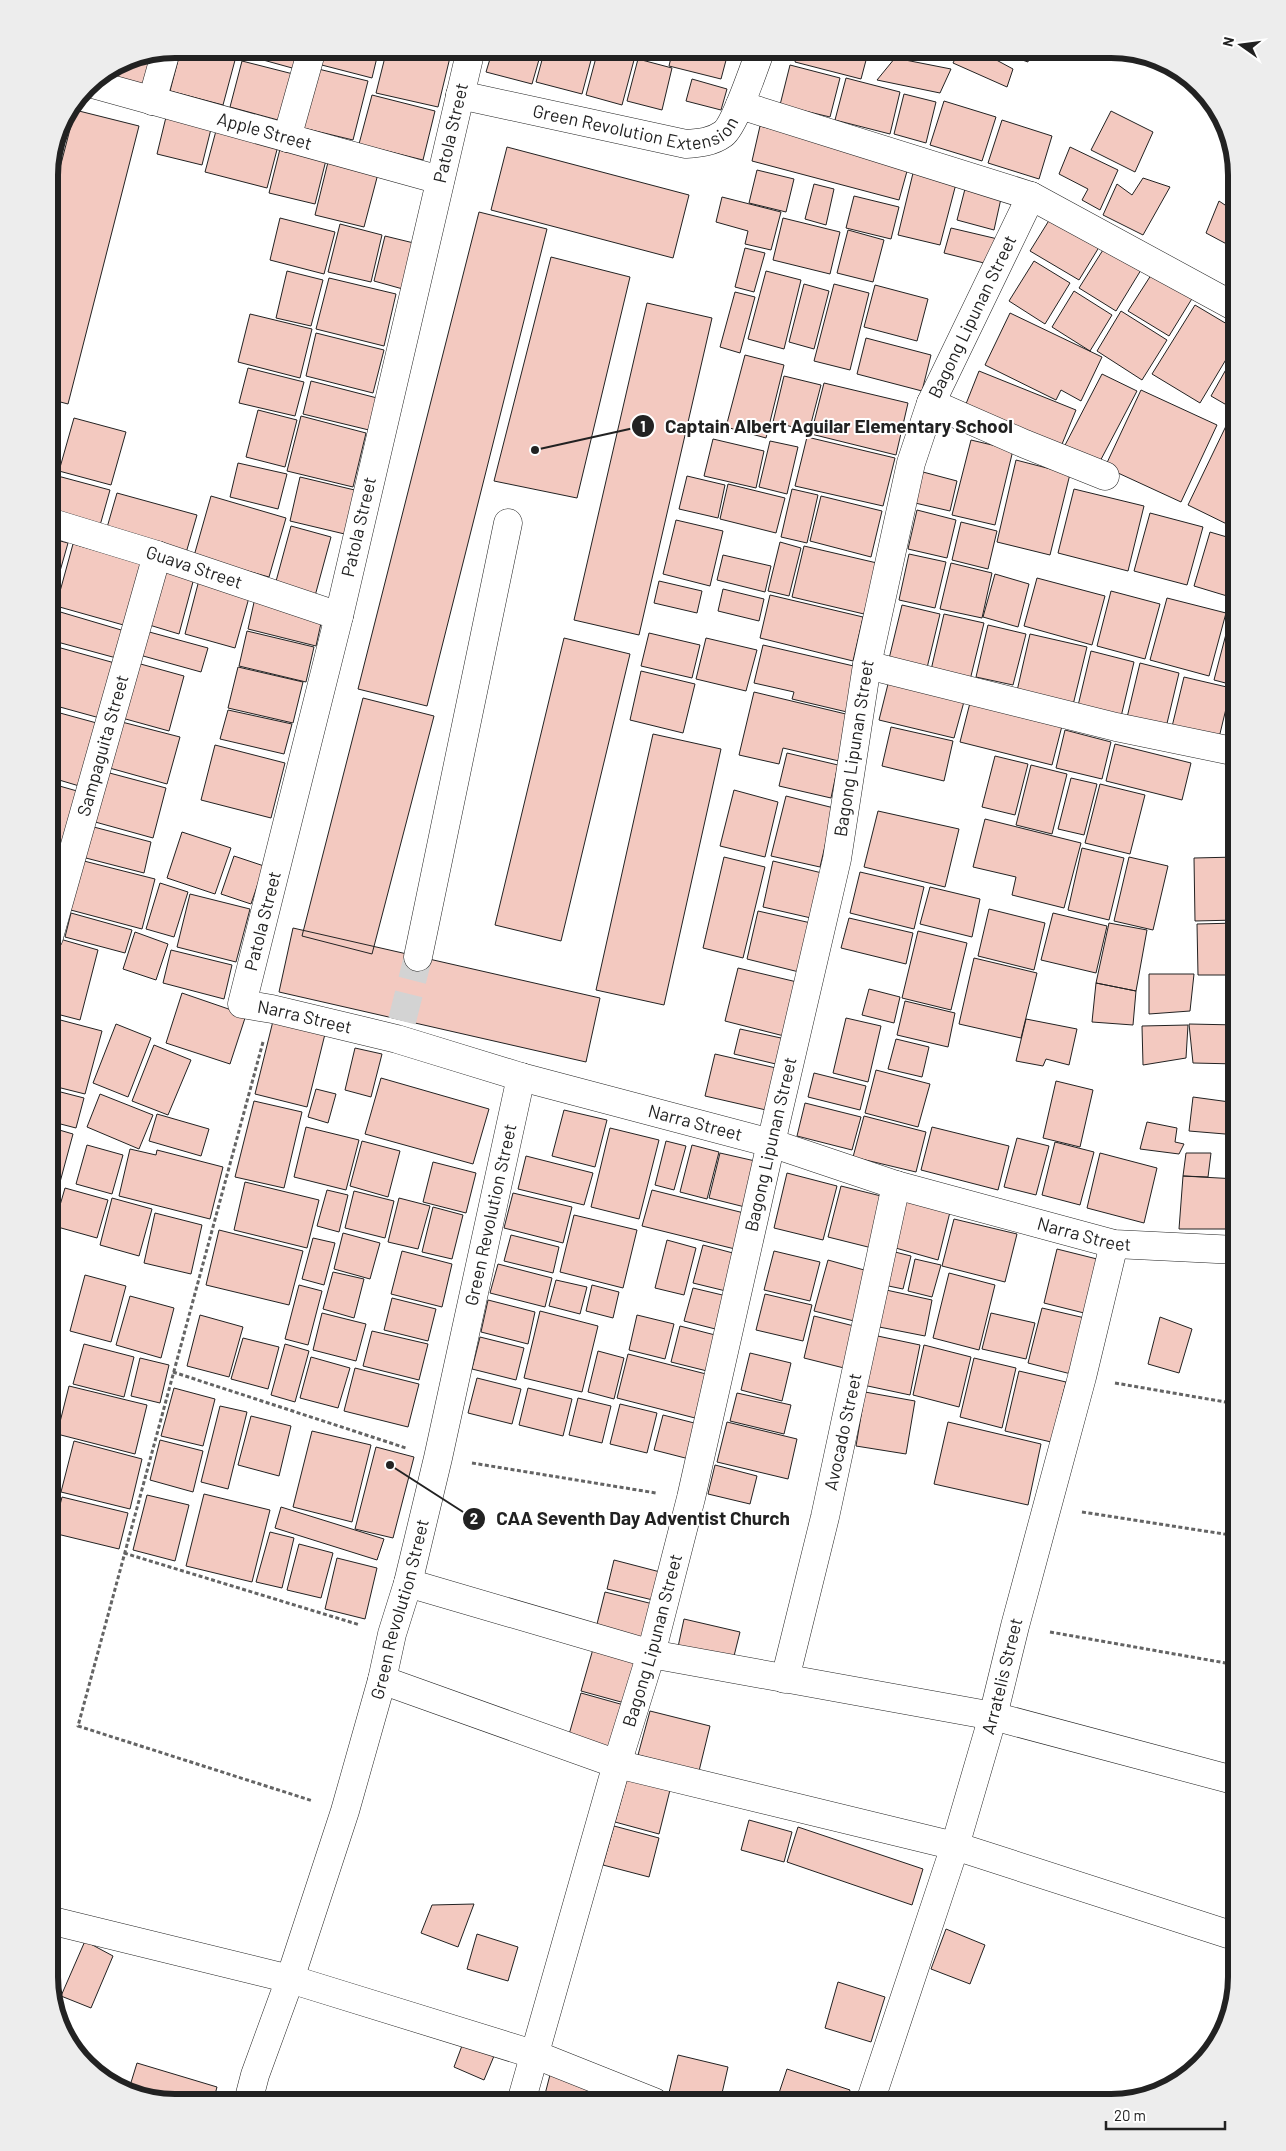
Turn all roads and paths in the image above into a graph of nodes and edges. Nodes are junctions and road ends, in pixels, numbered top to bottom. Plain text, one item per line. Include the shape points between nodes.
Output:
1 (309, 58) edge
2 (469, 58) edge
3 (758, 58) edge
4 (164, 59) edge
5 (99, 86) edge
6 (460, 95) junction
7 (152, 100) junction
8 (740, 105) junction
9 (287, 138) junction
10 (440, 180) junction
11 (1032, 196) junction
12 (1228, 303) edge
13 (931, 403) junction
14 (1105, 476) dead end
15 (508, 523) dead end
16 (58, 525) edge
17 (157, 555) junction
18 (339, 616) junction
19 (867, 665) junction
20 (1228, 750) edge
21 (58, 903) edge
22 (418, 957) tunnel mouth
23 (242, 1004) joint
24 (272, 1009) junction
25 (521, 1077) junction
26 (771, 1143) junction
27 (896, 1185) junction
28 (1114, 1244) junction
29 (1228, 1250) edge
30 (1082, 1377) junction
31 (1228, 1402) edge
32 (1047, 1506) junction
33 (1228, 1535) edge
34 (124, 1553) junction
35 (408, 1583) junction
36 (1015, 1626) junction
37 (392, 1634) junction
38 (651, 1654) junction
39 (1228, 1662) edge
40 (785, 1679) junction
41 (382, 1680) junction
42 (993, 1716) junction
43 (617, 1764) junction
44 (1228, 1779) edge
45 (345, 1811) junction
46 (955, 1846) junction
47 (58, 1922) edge
48 (1228, 1934) edge
49 (290, 1979) junction
50 (536, 2056) junction
51 (250, 2093) edge
52 (524, 2093) edge
53 (632, 2093) edge
54 (873, 2094) edge

1 - 9 street
2 - 6 street, Patola Street
3 - 8 street, Green Revolution Extension
4 - 7 street
5 - 7 street, Apple Street
6 - 8 street, Green Revolution Extension via 686,144 706,143 725,133
6 - 10 street, Patola Street
7 - 9 street, Apple Street
8 - 11 street
9 - 10 street, Apple Street
10 - 18 street, Patola Street
11 - 12 street
11 - 13 street, Bagong Lipunan Street
13 - 14 street
13 - 19 street, Bagong Lipunan Street via 911,463
15 - 22 street
16 - 17 street, Guava Street
17 - 18 street, Guava Street
17 - 21 street, Sampaguita Street
18 - 23 street, Patola Street
19 - 20 street via 1116,727
19 - 26 street, Bagong Lipunan Street via 837,859
23 - 24 street, Narra Street
24 - 25 street, Narra Street via 399,1030
24 - 34 path
25 - 26 street, Narra Street
25 - 35 street, Green Revolution Street
26 - 27 street, Narra Street
26 - 38 street, Bagong Lipunan Street via 691,1498
27 - 28 street, Narra Street
27 - 40 street, Avocado Street via 825,1517
28 - 29 street, Narra Street
28 - 30 street, Arratelis Street
30 - 31 path
30 - 32 street, Arratelis Street
32 - 33 path
32 - 36 street, Arratelis Street
34 - 37 path
34 - 45 path via 78,1726
35 - 37 street, Green Revolution Street
35 - 38 street
36 - 39 path
36 - 42 street, Arratelis Street
37 - 41 street, Green Revolution Street
38 - 40 street
38 - 43 street, Bagong Lipunan Street
40 - 42 street
41 - 43 street
41 - 45 street, Green Revolution Street
42 - 44 street
42 - 46 street, Arratelis Street
43 - 46 street
43 - 50 street, Bagong Lipunan Street
45 - 49 street, Green Revolution Street
46 - 48 street
46 - 54 street, Arratelis Street
47 - 49 street
49 - 50 street
49 - 51 street, Green Revolution Street
50 - 52 street, Bagong Lipunan Street
50 - 53 street

